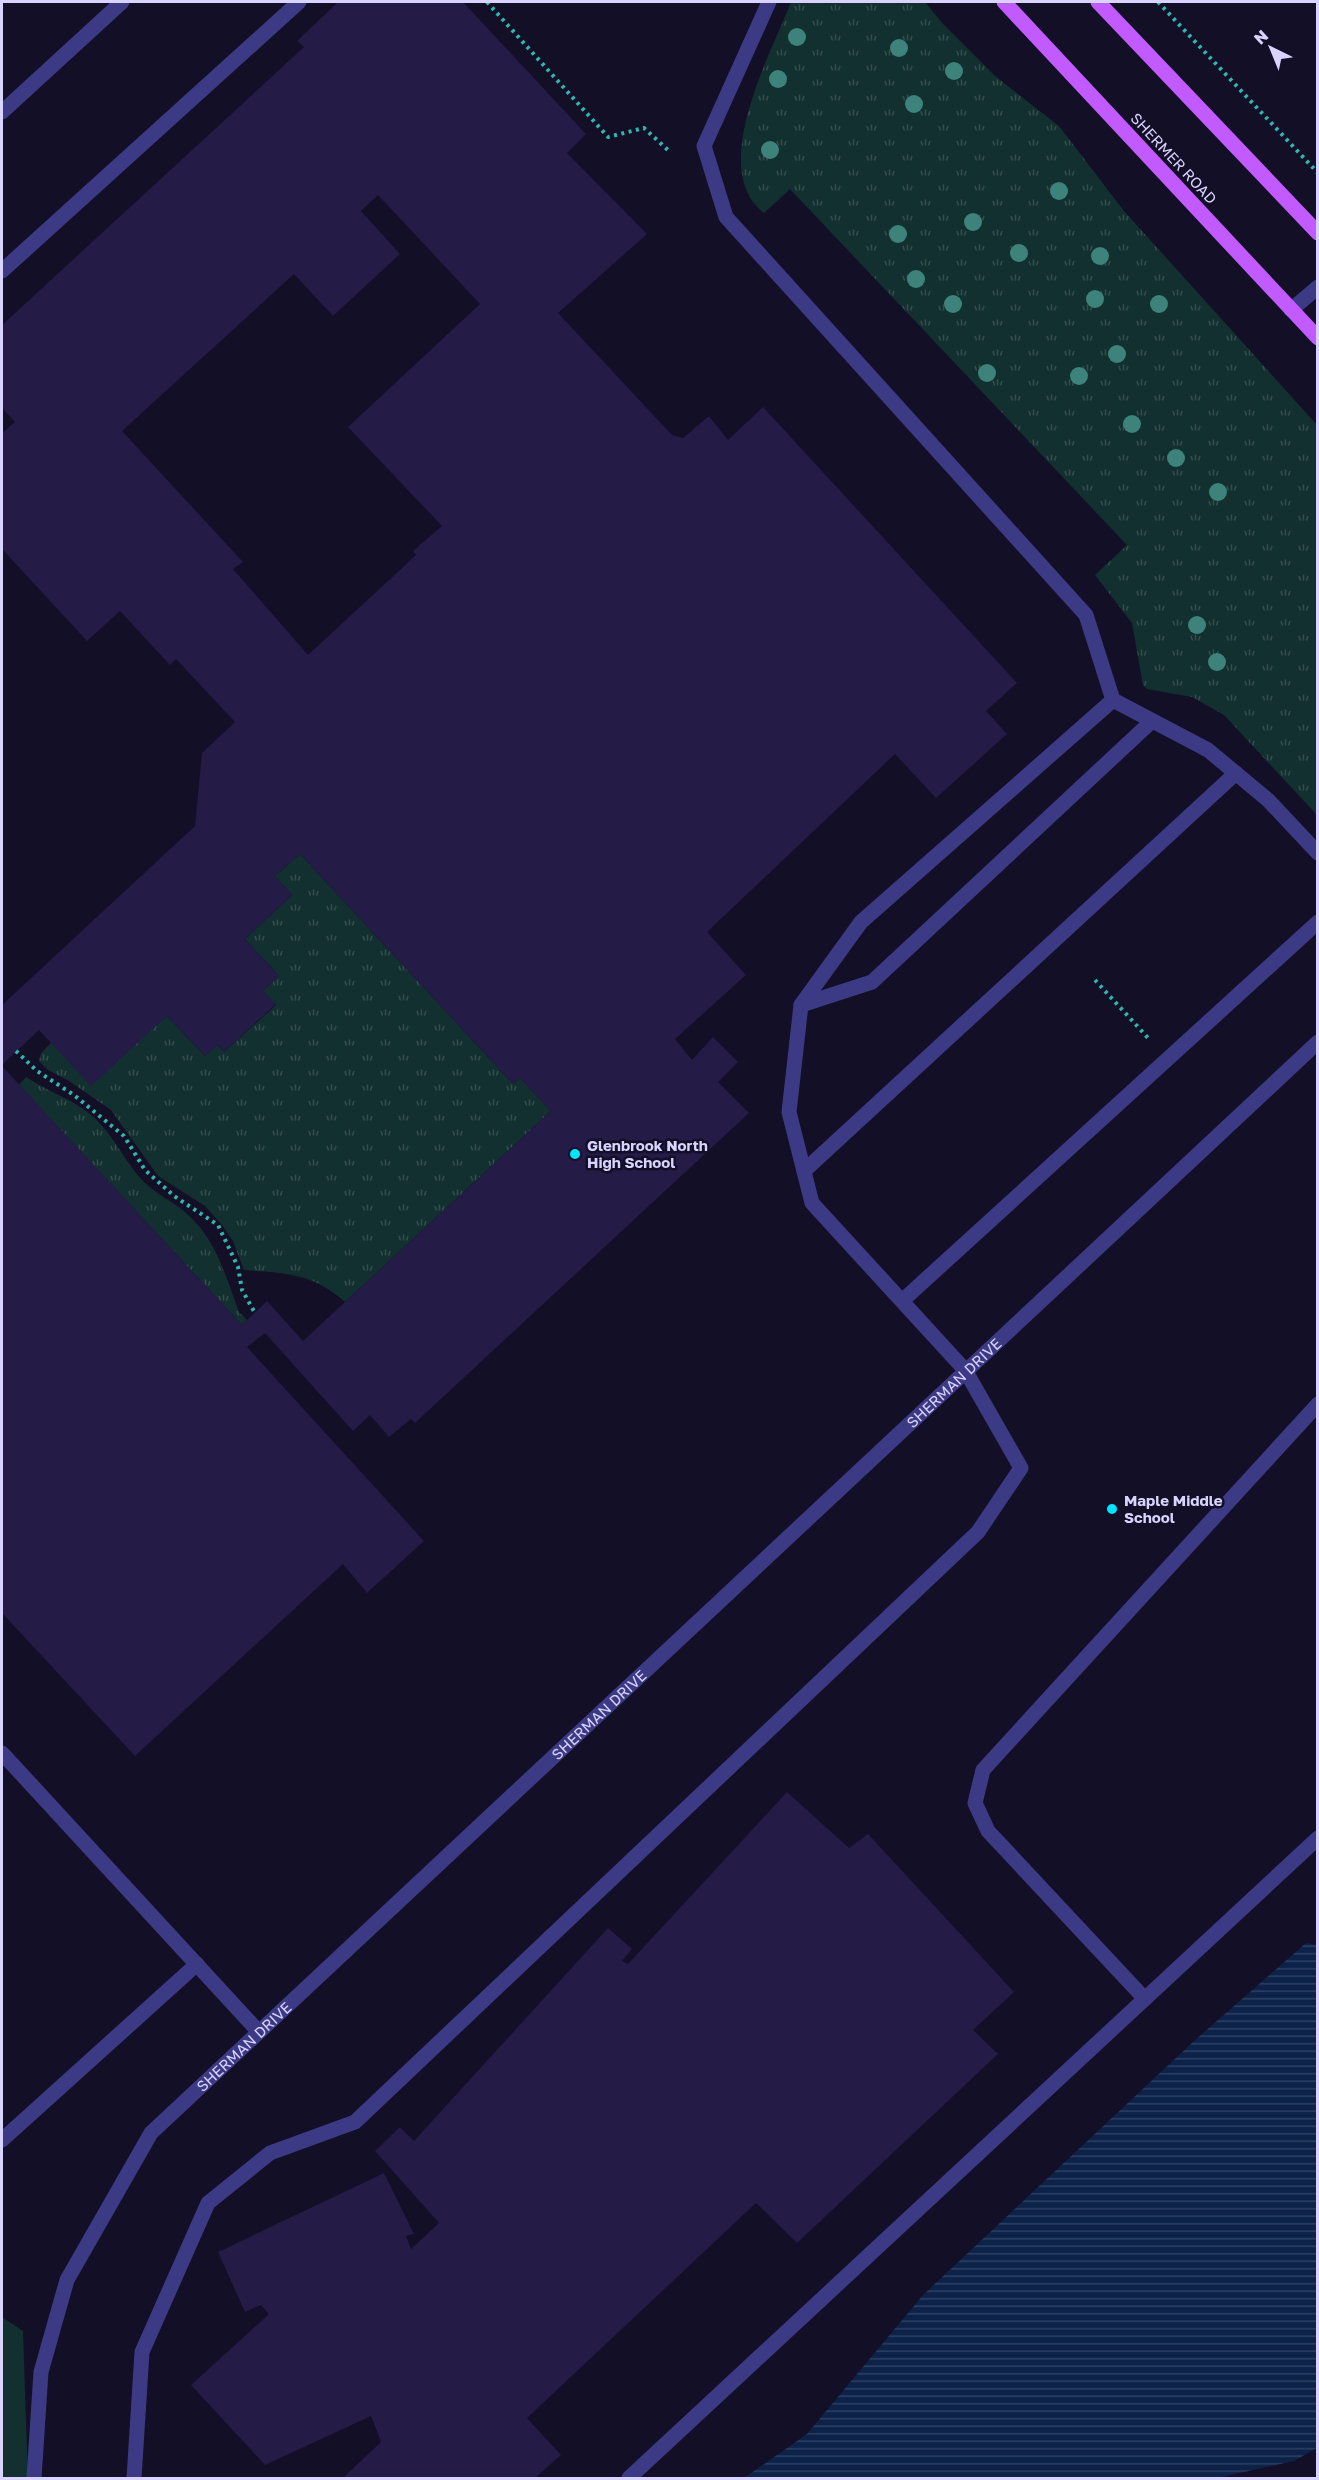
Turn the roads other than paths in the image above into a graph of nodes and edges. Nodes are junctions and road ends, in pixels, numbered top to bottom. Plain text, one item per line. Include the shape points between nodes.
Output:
1 (123, 2) edge
2 (299, 2) edge
3 (769, 2) edge
4 (1004, 2) edge
5 (1098, 2) edge
6 (2, 112) edge
7 (1317, 233) edge
8 (2, 271) edge
9 (1317, 286) edge
10 (1291, 310) junction
11 (1317, 338) edge
12 (1113, 700) junction
13 (1152, 721) junction
14 (1236, 773) junction
15 (1317, 853) edge
16 (1317, 922) edge
17 (801, 1005) junction
18 (1317, 1042) edge
19 (804, 1171) junction
20 (902, 1301) junction
21 (965, 1370) junction
22 (1317, 1404) edge
23 (2, 1753) edge
24 (1317, 1838) edge
25 (197, 1964) junction
26 (1145, 1998) junction
27 (258, 2031) junction
28 (2, 2140) edge
29 (34, 2478) edge
30 (134, 2478) edge
31 (629, 2478) edge

1 - 6 street
2 - 8 street
3 - 12 street via 704,146 726,217 1086,615
4 - 10 main road, SHERMER ROAD
5 - 7 main road
9 - 10 street
10 - 11 main road, SHERMER ROAD
12 - 13 street
12 - 17 street via 861,922
13 - 14 street via 1208,750
13 - 17 street via 872,982
14 - 15 street via 1268,800
14 - 19 street
16 - 20 street
17 - 19 street via 789,1112
18 - 21 street, SHERMAN DRIVE
19 - 20 street via 812,1203
20 - 21 street
21 - 27 street, SHERMAN DRIVE
21 - 30 street via 1021,1468 978,1532 355,2122 270,2153 208,2203 142,2352
22 - 26 street via 983,1770 975,1803 988,1832
23 - 25 street
24 - 26 street
25 - 27 street
25 - 28 street
26 - 31 street
27 - 29 street, SHERMAN DRIVE via 152,2133 67,2280 41,2372

